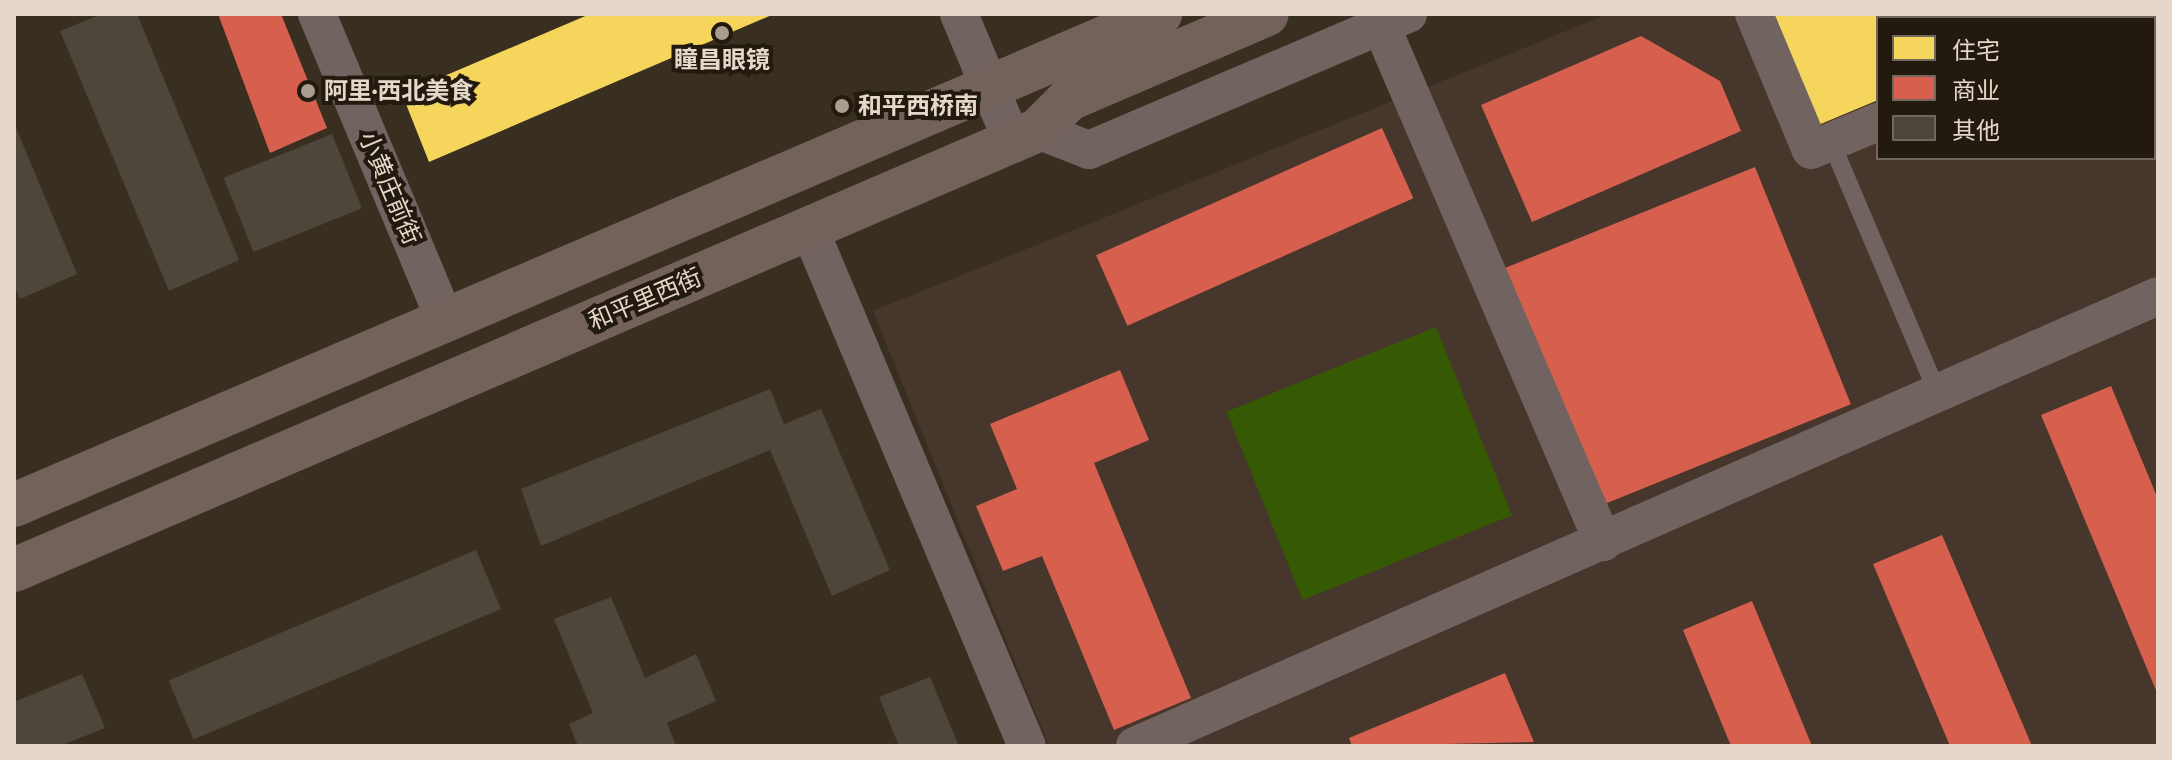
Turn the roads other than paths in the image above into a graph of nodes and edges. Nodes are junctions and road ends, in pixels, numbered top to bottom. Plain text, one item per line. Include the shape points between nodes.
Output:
1 (317, 14) edge
2 (959, 14) edge
3 (1160, 14) edge
4 (1267, 14) edge
5 (1376, 14) edge
6 (1408, 14) edge
7 (1754, 14) edge
8 (989, 86) junction
9 (1876, 123) edge
10 (1025, 135) junction
11 (1831, 142) junction
12 (809, 228) junction
13 (2158, 296) edge
14 (444, 317) junction
15 (1938, 394) junction
16 (14, 505) edge
17 (1603, 542) junction
18 (14, 570) edge
19 (1027, 746) edge
20 (1135, 746) edge

1 - 14 street, 小黄庄前街
2 - 8 street
3 - 8 main road
4 - 10 main road, 和平里西街 via 1069,99
5 - 17 street
6 - 10 street via 1089,150
7 - 11 street via 1811,150
8 - 10 street
8 - 14 main road
9 - 11 street
10 - 12 main road, 和平里西街
11 - 15 lane
12 - 18 main road, 和平里西街
12 - 19 street
13 - 15 street
14 - 16 main road
15 - 17 street
17 - 20 street

